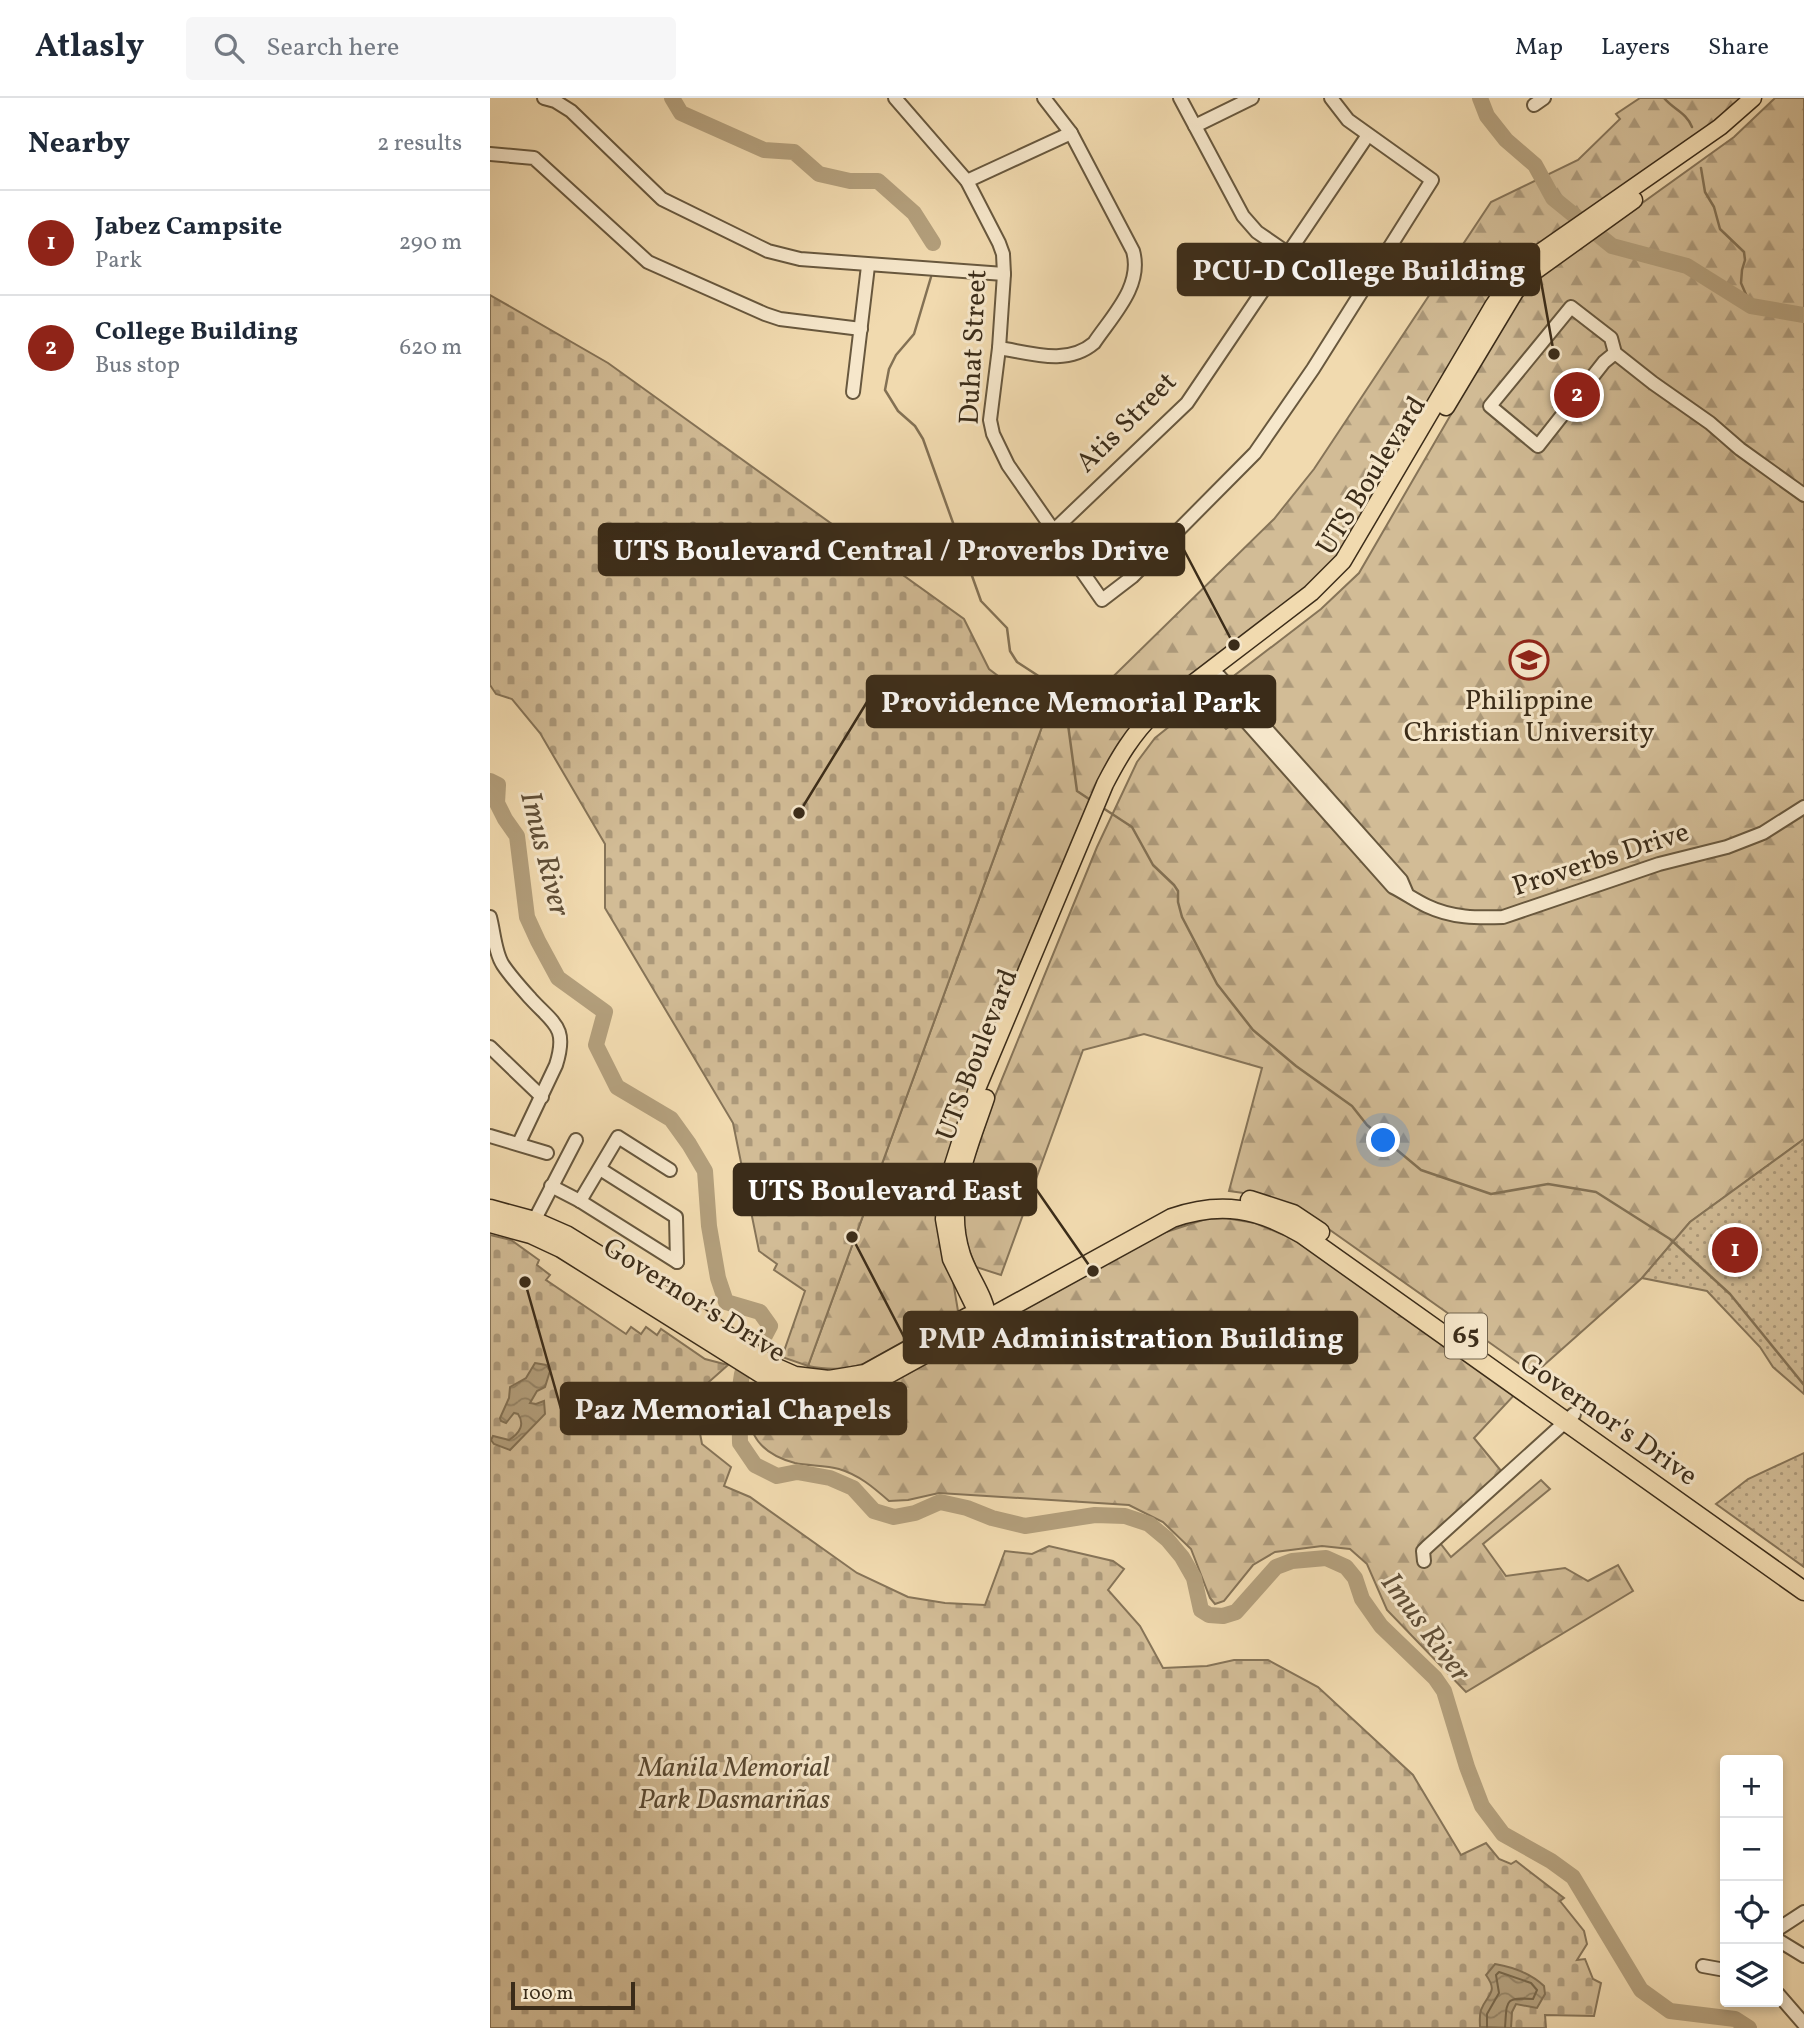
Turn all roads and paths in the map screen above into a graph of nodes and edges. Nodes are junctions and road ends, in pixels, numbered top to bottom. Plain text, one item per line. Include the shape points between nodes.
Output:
1 (544, 98) edge
2 (895, 98) edge
3 (1044, 98) edge
4 (1180, 98) edge
5 (1252, 98) edge
6 (1331, 98) edge
7 (1754, 98) edge
8 (1766, 98) edge
9 (1195, 126) junction
10 (1071, 133) junction
11 (1368, 135) junction
12 (490, 154) edge
13 (967, 181) junction
14 (1606, 213) junction
15 (1289, 254) junction
16 (868, 266) junction
17 (1004, 274) junction
18 (861, 329) junction
19 (999, 348) junction
20 (1615, 353) junction
21 (853, 392) dead end
22 (1804, 495) edge
23 (1054, 530) junction
24 (1213, 677) junction
25 (1804, 807) edge
26 (490, 917) edge
27 (492, 1054) edge
28 (542, 1097) junction
29 (490, 1136) edge
30 (576, 1140) dead end
31 (519, 1143) junction
32 (547, 1153) dead end
33 (600, 1169) junction
34 (670, 1170) dead end
35 (551, 1186) junction
36 (580, 1200) junction
37 (490, 1209) edge
38 (534, 1221) junction
39 (490, 1223) edge
40 (984, 1313) junction
41 (738, 1351) junction
42 (1570, 1418) junction
43 (1423, 1561) dead end
44 (1804, 1577) edge
45 (1804, 1591) edge
46 (1804, 1912) edge
47 (1783, 1926) edge
48 (1783, 1943) edge
49 (1804, 1956) edge
50 (1703, 1966) dead end
51 (1720, 1969) edge
52 (1783, 2000) edge
53 (1804, 2024) edge

1 - 16 street via 571,111 662,199 783,257
2 - 13 street, Duhat Street
3 - 10 street
4 - 9 street
5 - 9 street
6 - 11 street via 1348,120
7 - 14 main road, UTS Boulevard
8 - 14 main road, UTS Boulevard via 1726,135
9 - 15 street via 1243,216
10 - 13 street
10 - 19 street via 1133,251 1135,276 1086,350 1058,357
11 - 15 street, Atis Street
11 - 23 street, Duhat Street via 1432,180 1255,453 1102,600
12 - 18 street via 534,158 648,262 765,314
13 - 17 street, Duhat Street via 999,243
14 - 24 main road, UTS Boulevard via 1576,234 1515,292 1350,567 1317,601
15 - 23 street, Atis Street via 1187,403
16 - 17 street
16 - 18 street
17 - 19 street, Duhat Street
18 - 21 street
19 - 23 street, Duhat Street via 990,420 993,434 1008,465
20 - 20 street via 1611,338 1571,307 1490,406 1538,446
20 - 22 street
24 - 25 street, Proverbs Drive via 1401,880 1407,894 1451,915 1503,917 1659,864 1727,847 1763,833
24 - 40 main road, UTS Boulevard via 1154,713 1121,752 1096,822 977,1089 946,1187 944,1219 956,1272
26 - 28 street via 501,962 560,1033 559,1055
27 - 28 street
28 - 31 street
29 - 31 street
30 - 35 street
31 - 32 street
33 - 34 street via 618,1137
33 - 36 street
33 - 36 street via 676,1217 677,1262
35 - 36 street
35 - 38 street
37 - 38 highway, Governor's Drive / 65
38 - 41 highway, Governor's Drive / 65 via 566,1235
39 - 41 highway, Governor's Drive / 65 via 561,1248 701,1337
40 - 41 highway, Governor's Drive / 65 via 853,1378 817,1380 766,1370
40 - 42 highway, Governor's Drive / 65 via 1172,1219 1205,1209 1245,1210 1302,1234
42 - 43 street via 1427,1547
42 - 44 highway, Governor's Drive / 65
42 - 45 highway, Governor's Drive / 65
46 - 47 street
48 - 49 street
50 - 51 street
52 - 53 street

